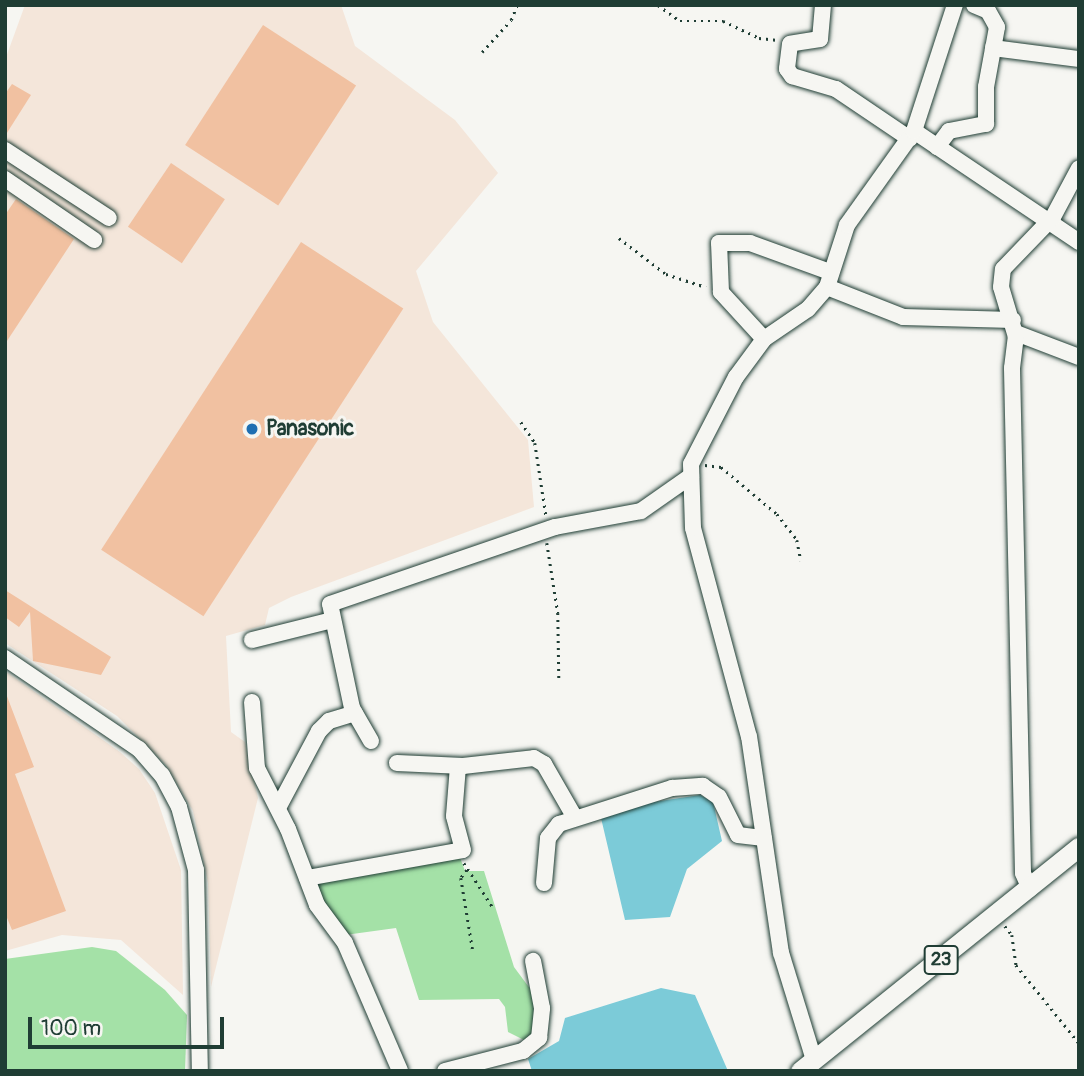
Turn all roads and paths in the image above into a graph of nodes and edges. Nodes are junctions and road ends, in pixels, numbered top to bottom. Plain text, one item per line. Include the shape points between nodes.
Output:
1 (517, 5) edge
2 (658, 5) edge
3 (823, 5) edge
4 (955, 5) edge
5 (974, 5) edge
6 (784, 40) dead end
7 (993, 48) junction
8 (482, 52) dead end
9 (1079, 59) edge
10 (912, 135) junction
11 (936, 147) junction
12 (5, 150) edge
13 (1079, 168) edge
14 (5, 179) edge
15 (108, 218) dead end
16 (1047, 222) junction
17 (619, 238) dead end
18 (94, 240) dead end
19 (1079, 242) edge
20 (828, 280) junction
21 (721, 289) junction
22 (1014, 327) junction
23 (764, 338) junction
24 (1079, 357) edge
25 (521, 422) dead end
26 (691, 470) junction
27 (548, 530) junction
28 (801, 561) dead end
29 (332, 620) junction
30 (252, 640) dead end
31 (5, 658) edge
32 (559, 680) dead end
33 (252, 702) dead end
34 (355, 713) junction
35 (371, 741) dead end
36 (397, 763) dead end
37 (457, 766) junction
38 (278, 808) junction
39 (575, 818) junction
40 (764, 838) junction
41 (1079, 847) edge
42 (459, 850) junction
43 (467, 870) junction
44 (307, 878) junction
45 (544, 883) dead end
46 (1030, 889) junction
47 (494, 909) dead end
48 (996, 916) junction
49 (472, 951) dead end
50 (533, 961) dead end
51 (1079, 1043) edge
52 (807, 1066) edge
53 (201, 1071) edge
54 (400, 1071) edge
55 (445, 1071) edge

1 - 8 path via 511,20
2 - 6 path via 680,21 723,21 759,38
3 - 10 street via 820,39 790,44 787,69 792,76 836,89
4 - 10 street
5 - 7 street via 993,17 997,27
7 - 9 street
7 - 11 street via 986,124 949,131
10 - 11 street
10 - 20 street via 847,225
11 - 16 street
12 - 15 street
13 - 16 street
14 - 18 street
16 - 19 street
16 - 22 street via 1003,269 1001,287
17 - 21 path via 666,274 686,284
20 - 21 street via 763,247 724,242 717,245
20 - 22 street via 904,317
20 - 23 street via 808,309
21 - 23 street
22 - 24 street
22 - 46 street via 1023,873
23 - 26 street via 736,377
25 - 27 path via 535,443
26 - 27 street via 641,511
26 - 28 path via 721,467 778,514 797,540
26 - 40 street via 693,527 750,737
27 - 29 street via 335,600 330,604
27 - 32 path
29 - 30 street
29 - 34 street
31 - 53 street via 139,749 162,775 179,807 196,870
33 - 38 street via 257,768
34 - 35 street
34 - 38 street via 329,722 319,731
36 - 37 street
37 - 39 street via 540,760
37 - 42 street via 454,816 463,850
38 - 44 street
39 - 40 street via 672,788 703,786 719,797 738,835
39 - 45 street via 550,832
40 - 52 street via 781,953
41 - 46 main road, 23
42 - 43 path
42 - 44 street
43 - 47 path
43 - 49 path via 461,878
44 - 54 street via 317,905 345,943
46 - 48 main road, 23
48 - 51 path via 1012,935 1016,965
48 - 52 main road, 23
50 - 55 street via 542,1008 539,1038 514,1054

